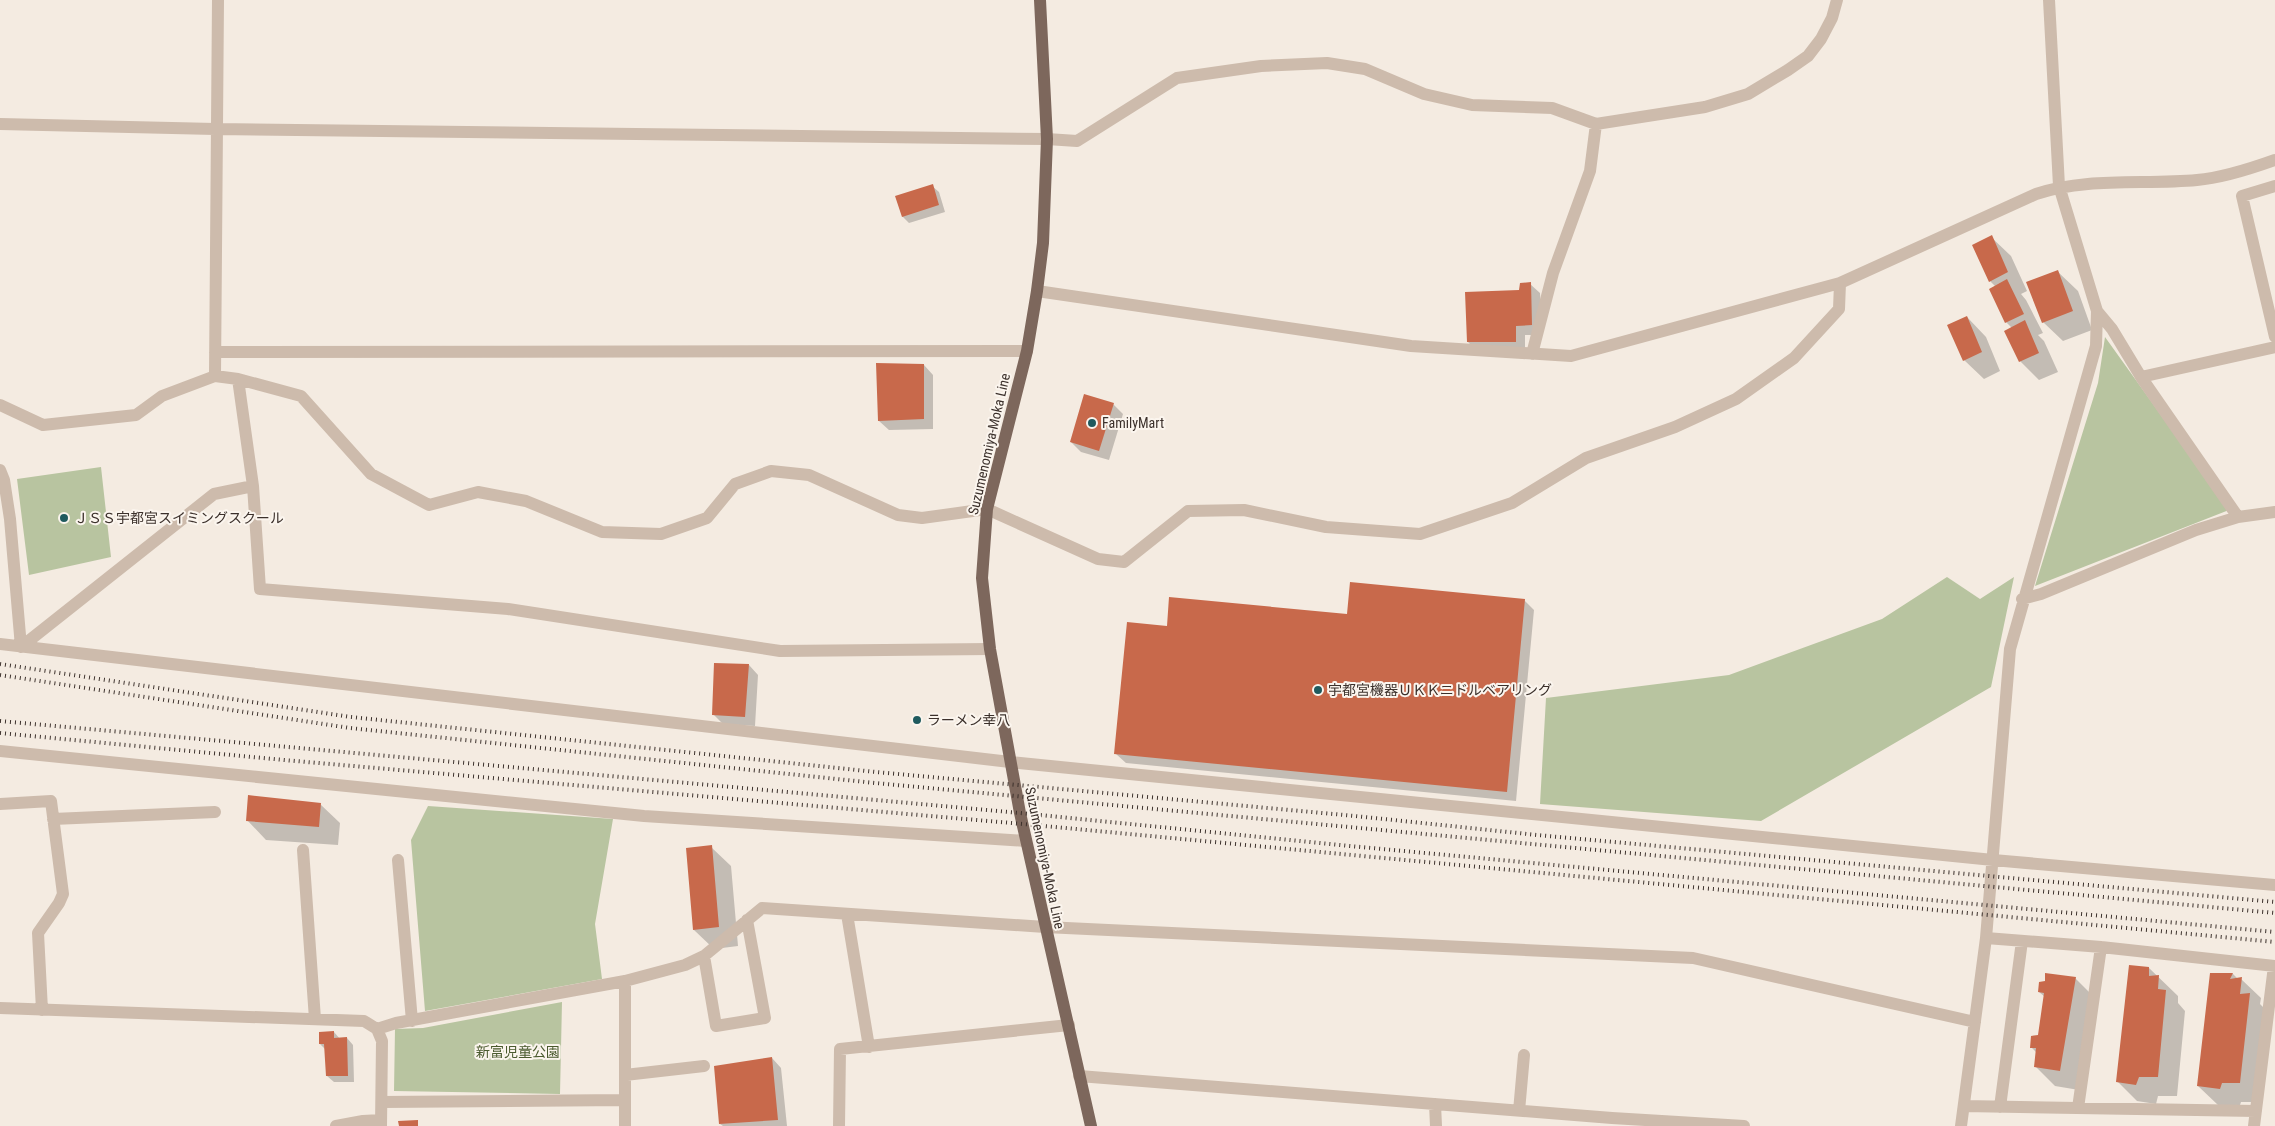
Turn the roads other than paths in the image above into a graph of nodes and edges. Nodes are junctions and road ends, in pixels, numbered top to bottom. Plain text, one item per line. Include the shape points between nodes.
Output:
1 (218, 0) edge
2 (1040, 0) edge
3 (1836, 0) edge
4 (2049, 0) edge
5 (0, 124) edge
6 (1596, 124) junction
7 (215, 129) junction
8 (1047, 139) junction
9 (2275, 160) edge
10 (2059, 186) junction
11 (2275, 186) edge
12 (1840, 282) junction
13 (1037, 291) junction
14 (2097, 311) junction
15 (2275, 337) edge
16 (2275, 347) edge
17 (1027, 351) junction
18 (215, 352) junction
19 (1532, 354) junction
20 (215, 376) junction
21 (2141, 377) junction
22 (238, 379) junction
23 (0, 405) edge
24 (0, 470) edge
25 (253, 486) junction
26 (986, 509) junction
27 (2275, 512) edge
28 (2238, 517) junction
29 (2022, 599) junction
30 (0, 644) edge
31 (21, 647) junction
32 (990, 649) junction
33 (0, 751) edge
34 (1010, 762) junction
35 (0, 804) edge
36 (215, 812) dead end
37 (53, 819) junction
38 (1026, 841) junction
39 (303, 850) dead end
40 (398, 860) dead end
41 (1993, 860) junction
42 (2275, 885) edge
43 (847, 914) junction
44 (747, 920) junction
45 (1045, 927) junction
46 (1986, 938) junction
47 (2022, 941) junction
48 (2101, 947) junction
49 (704, 956) junction
50 (2274, 966) edge
51 (625, 981) junction
52 (0, 1008) edge
53 (42, 1010) junction
54 (315, 1019) junction
55 (412, 1021) junction
56 (1975, 1022) junction
57 (1068, 1025) junction
58 (377, 1029) junction
59 (869, 1048) junction
60 (1524, 1055) dead end
61 (704, 1066) dead end
62 (625, 1075) junction
63 (1079, 1076) junction
64 (625, 1100) junction
65 (382, 1102) junction
66 (1435, 1104) junction
67 (1964, 1106) junction
68 (2000, 1107) junction
69 (2078, 1108) junction
70 (1519, 1111) junction
71 (2256, 1111) junction
72 (1612, 1122) edge
73 (381, 1123) edge
74 (336, 1126) edge
75 (625, 1126) edge
76 (839, 1126) edge
77 (1091, 1126) edge
78 (1436, 1126) edge
79 (1744, 1126) edge
80 (1961, 1126) edge
81 (2254, 1126) edge

1 - 7 street
2 - 8 main road, Suzumenomiya-Moka Line
3 - 6 street via 1832,18 1808,56 1748,94 1706,108
4 - 10 street
5 - 7 street
6 - 8 street via 1552,108 1472,105 1424,94 1365,68 1327,63 1261,66 1177,78 1077,141
6 - 19 street via 1590,171 1553,273
7 - 8 street
7 - 18 street
8 - 13 main road, Suzumenomiya-Moka Line via 1043,243
9 - 10 street via 2197,180
10 - 12 street
10 - 14 street
11 - 15 street via 2242,196
12 - 19 street via 1571,356
12 - 26 street via 1838,309 1794,358 1736,399 1675,426 1586,458 1512,503 1420,534 1326,527 1244,510 1188,511 1124,562 1098,560
13 - 17 main road, Suzumenomiya-Moka Line
13 - 19 street via 1411,346
14 - 21 street
14 - 29 street via 2096,346
16 - 21 street
17 - 18 street
17 - 26 main road, Suzumenomiya-Moka Line
18 - 20 street
20 - 22 street
20 - 23 street via 162,396 136,415 44,424
21 - 28 street
22 - 25 street
22 - 26 street via 301,396 371,474 429,505 478,492 526,500 602,532 661,534 707,518 735,484 770,471 809,475 898,515 922,518
24 - 31 street via 10,519
25 - 31 street via 214,494
25 - 32 street via 260,589 508,610 780,652
26 - 32 main road, Suzumenomiya-Moka Line via 982,578
27 - 28 street
28 - 29 street via 2196,530
29 - 41 street via 2010,649
30 - 31 street
31 - 34 street
32 - 34 main road, Suzumenomiya-Moka Line
33 - 38 street via 644,816
34 - 38 main road, Suzumenomiya-Moka Line
34 - 41 street
35 - 37 street via 50,801
36 - 37 street
37 - 53 street via 63,894 38,933
38 - 45 main road, Suzumenomiya-Moka Line
39 - 54 street
40 - 55 street
41 - 42 street
41 - 46 street
43 - 44 street via 762,908
43 - 45 street
43 - 59 street
44 - 49 street
44 - 49 street via 765,1018 716,1026
45 - 56 street via 1693,958
45 - 57 main road, Suzumenomiya-Moka Line
46 - 47 street
46 - 56 street
47 - 48 street
47 - 68 street
48 - 50 street
48 - 69 street
49 - 51 street via 685,965
50 - 71 street
51 - 55 street
51 - 62 street
52 - 53 street
53 - 54 street
54 - 58 street via 364,1021
55 - 58 street
56 - 67 street
57 - 59 street
57 - 63 main road, Suzumenomiya-Moka Line
58 - 65 street via 382,1041
59 - 76 street via 840,1049
60 - 70 street
61 - 62 street
62 - 64 street
63 - 66 street
63 - 77 main road, Suzumenomiya-Moka Line
64 - 65 street
64 - 75 street
65 - 73 street
66 - 70 street
66 - 78 street
67 - 68 street
67 - 80 street
68 - 69 street
69 - 71 street
70 - 72 street
71 - 81 street
72 - 79 street
73 - 74 street via 363,1120

